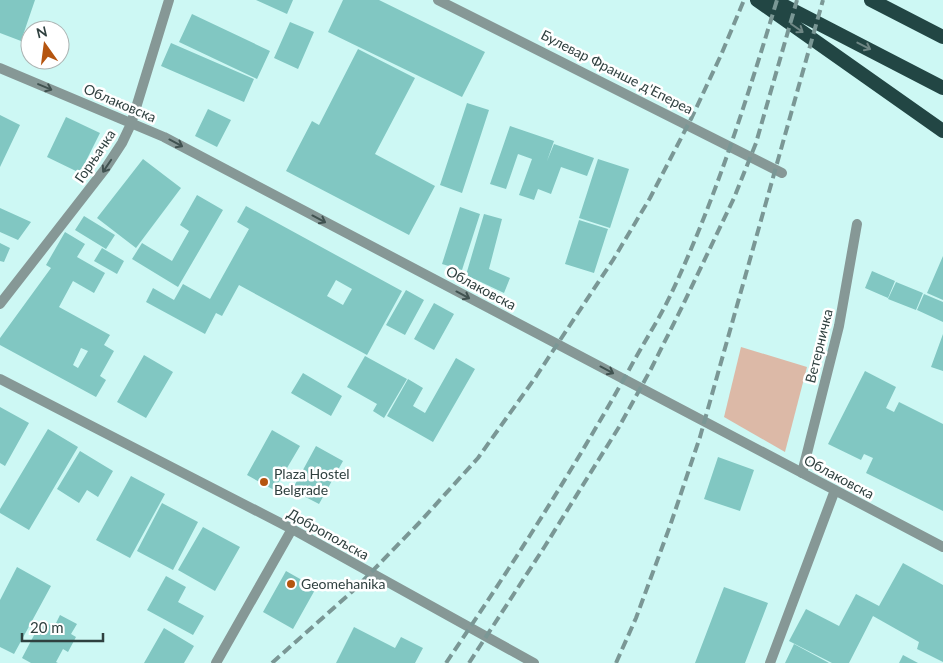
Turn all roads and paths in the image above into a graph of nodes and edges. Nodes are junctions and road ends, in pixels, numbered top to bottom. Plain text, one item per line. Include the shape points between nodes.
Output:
1 (169, 0) edge
2 (438, 0) edge
3 (757, 0) edge
4 (774, 0) edge
5 (871, 0) edge
6 (943, 37) edge
7 (0, 68) edge
8 (943, 88) edge
9 (131, 124) junction
10 (943, 131) edge
11 (782, 173) dead end
12 (857, 224) dead end
13 (0, 304) edge
14 (0, 379) edge
15 (802, 473) junction
16 (835, 490) junction
17 (292, 529) junction
18 (943, 546) edge
19 (216, 663) edge
20 (534, 663) edge
21 (770, 663) edge

1 - 9 street, Горњачка
2 - 11 street, Булевар Франше д'Епереа
3 -> 10 highway
4 -> 8 highway
5 - 6 highway
7 -> 9 street, Облаковска
9 -> 13 street, Горњачка via 105,169
9 -> 15 street, Облаковска via 164,137
12 - 15 street, Ветерничка via 839,326
14 - 17 street, Добропољска
15 - 16 street, Облаковска
16 - 18 street, Облаковска
16 - 21 street
17 - 19 street
17 - 20 street, Добропољска

